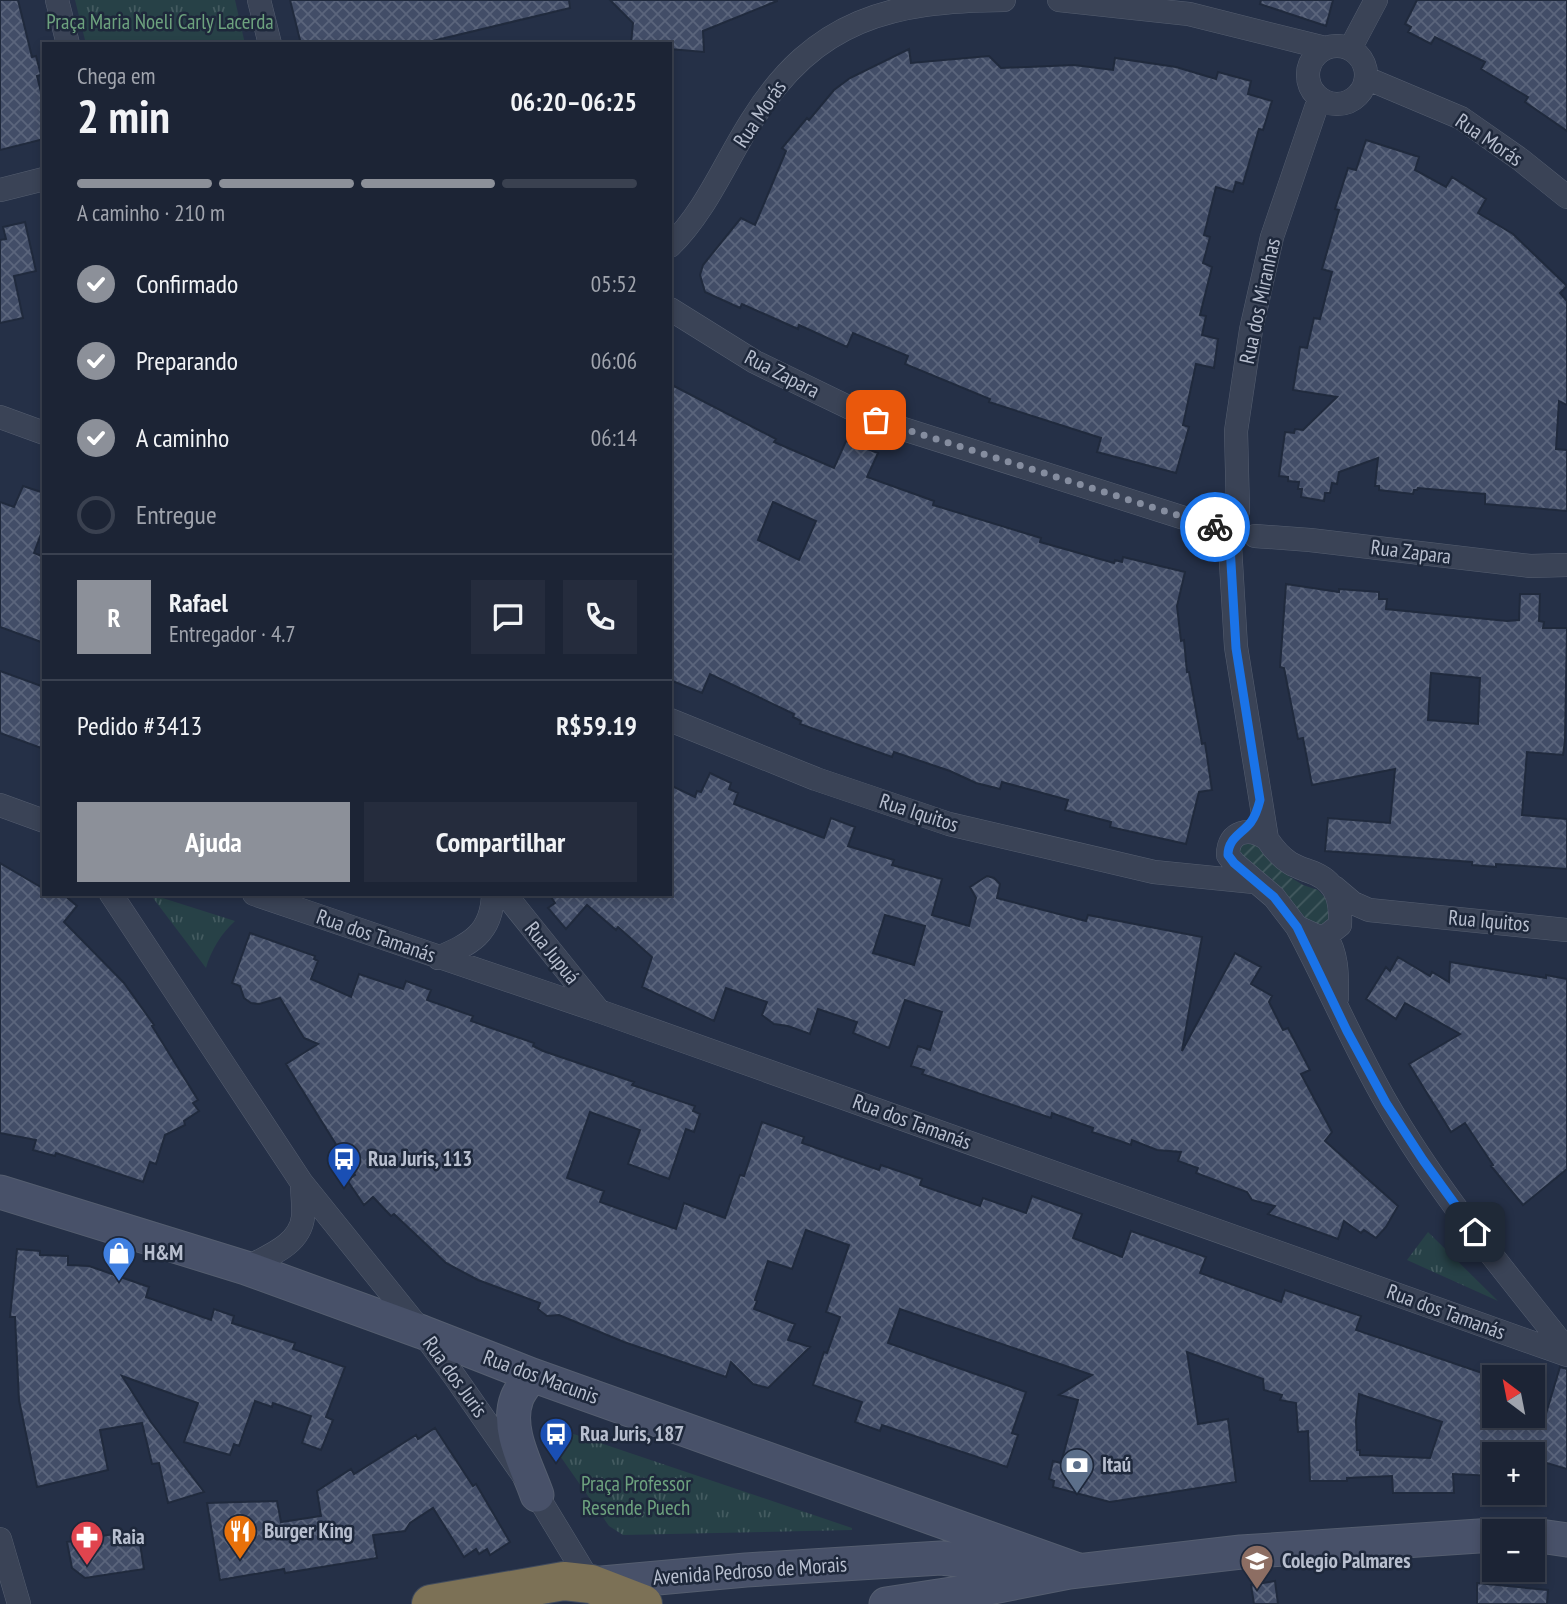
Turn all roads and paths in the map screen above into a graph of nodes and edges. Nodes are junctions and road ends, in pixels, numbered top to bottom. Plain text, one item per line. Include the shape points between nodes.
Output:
1 (57, 0) edge
2 (259, 0) edge
3 (1004, 0) edge
4 (1059, 0) edge
5 (1376, 0) edge
6 (68, 42) edge
7 (270, 42) edge
8 (1325, 48) junction
9 (1350, 49) junction
10 (1366, 78) junction
11 (1319, 99) junction
12 (42, 180) edge
13 (0, 190) edge
14 (1567, 197) edge
15 (672, 244) edge
16 (672, 310) edge
17 (0, 417) edge
18 (42, 432) edge
19 (1238, 511) junction
20 (1255, 536) junction
21 (1225, 537) junction
22 (1567, 565) edge
23 (672, 721) edge
24 (1260, 800) junction
25 (0, 805) edge
26 (42, 820) edge
27 (1267, 839) junction
28 (1235, 840) junction
29 (1177, 875) junction
30 (1254, 882) junction
31 (1333, 886) junction
32 (112, 896) edge
33 (260, 896) edge
34 (493, 896) edge
35 (507, 896) edge
36 (1369, 910) junction
37 (1297, 927) junction
38 (1333, 930) junction
39 (1567, 930) edge
40 (438, 958) junction
41 (1336, 1008) junction
42 (599, 1011) junction
43 (302, 1183) junction
44 (0, 1192) edge
45 (291, 1243) junction
46 (246, 1268) junction
47 (282, 1281) junction
48 (422, 1332) junction
49 (1567, 1353) edge
50 (533, 1375) junction
51 (537, 1495) junction
52 (1482, 1536) edge
53 (1545, 1537) edge
54 (0, 1539) edge
55 (1567, 1540) edge
56 (1074, 1571) junction
57 (591, 1584) junction
58 (19, 1604) edge
59 (431, 1604) edge
60 (643, 1604) edge
61 (886, 1604) edge

1 - 6 street
2 - 7 street
3 - 15 street, Rua Morás via 888,11 852,24 816,47 781,78 716,185
4 - 8 street via 1189,14
5 - 9 street
8 - 9 street
8 - 11 street via 1312,59 1307,74
9 - 10 street via 1363,61
10 - 11 street via 1352,100 1335,104
10 - 14 street, Rua Morás via 1461,118
11 - 19 street, Rua dos Miranhas via 1272,237 1251,330 1236,431
12 - 13 street
16 - 21 street, Rua Zapara via 755,362 876,420
17 - 18 street
19 - 20 street via 1253,519
19 - 21 street via 1223,518
20 - 21 street via 1247,545 1235,547
20 - 22 street, Rua Zapara via 1531,566
21 - 24 street via 1236,648
23 - 29 street, Rua Iquitos via 816,779 949,824
24 - 27 street
24 - 28 street via 1253,818
25 - 26 street
27 - 28 street via 1253,831
27 - 31 street, Rua Iquitos via 1292,864
28 - 29 street via 1211,862
28 - 30 street via 1228,855
29 - 30 street, Rua Iquitos
30 - 37 street via 1274,897
31 - 36 street, Rua Iquitos
31 - 38 street via 1340,901
32 - 43 street, Rua dos Juris
33 - 40 street, Rua dos Tamanás
34 - 40 street via 485,928 468,944
35 - 42 street, Rua Jupuá
36 - 38 street
36 - 39 street, Rua Iquitos
37 - 38 street via 1310,934
37 - 41 street
38 - 41 street
40 - 42 street, Rua dos Tamanás
41 - 49 street via 1386,1103 1423,1160
42 - 49 street, Rua dos Tamanás
43 - 45 street via 303,1217
43 - 48 street, Rua dos Juris
44 - 46 main road, Rua dos Macunis
45 - 46 street
45 - 47 street
46 - 47 main road, Rua dos Macunis
47 - 48 main road, Rua dos Macunis
48 - 50 main road, Rua dos Macunis
48 - 51 street, Rua dos Juris
50 - 51 main road via 516,1399 514,1424
50 - 56 main road, Rua dos Macunis
51 - 57 street, Rua dos Juris
52 - 56 main road, Avenida Pedroso de Morais via 1241,1552
53 - 55 main road
54 - 58 street
56 - 57 main road, Avenida Pedroso de Morais via 941,1558
56 - 61 main road, Avenida Pedroso de Morais
57 - 59 highway, Avenida Pedroso de Morais via 564,1581
57 - 60 highway

